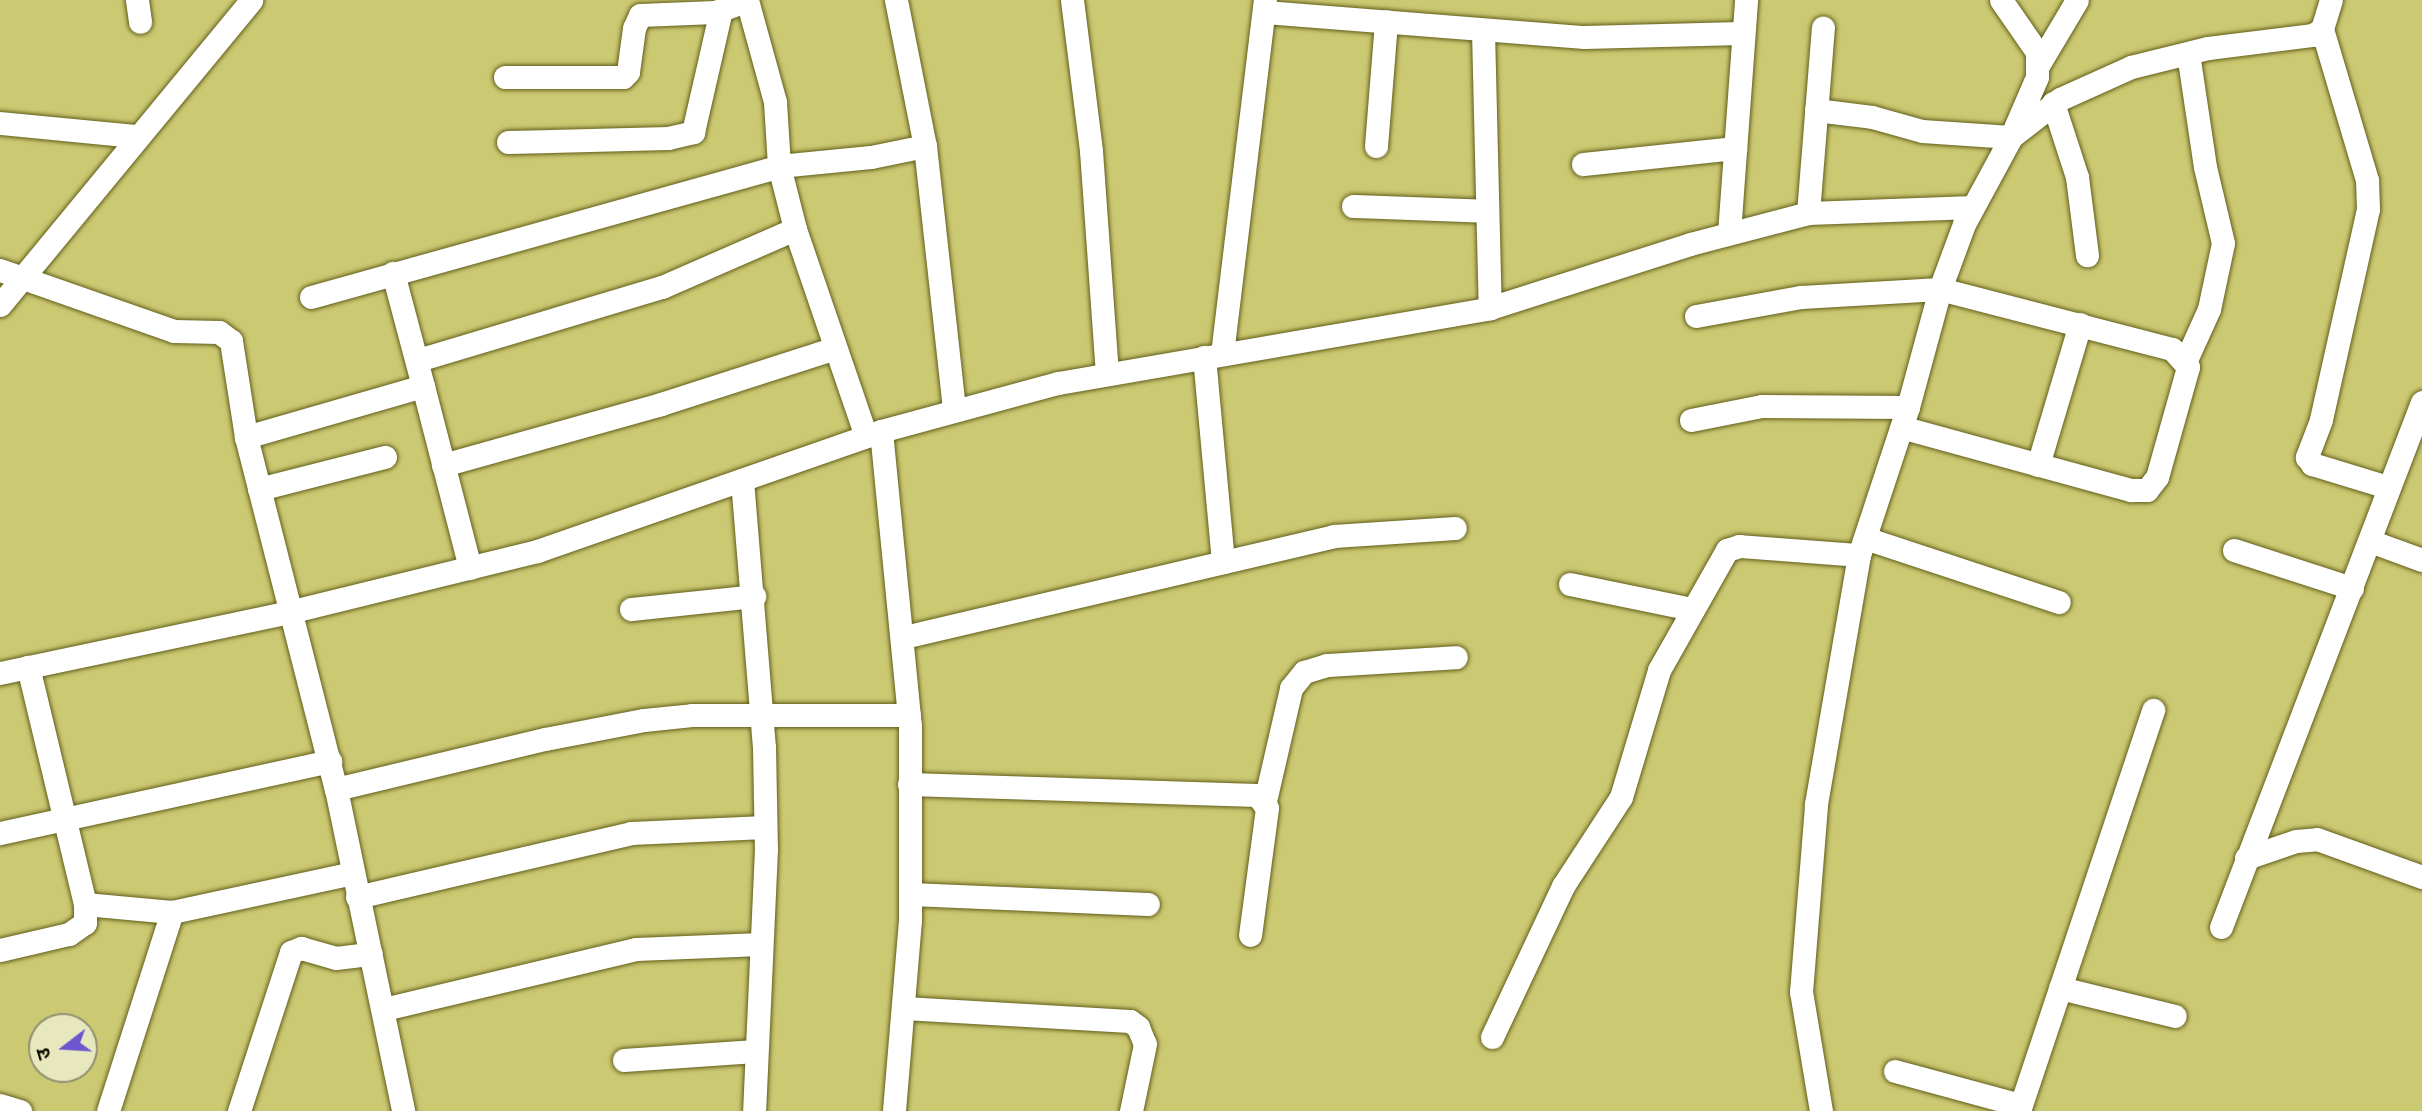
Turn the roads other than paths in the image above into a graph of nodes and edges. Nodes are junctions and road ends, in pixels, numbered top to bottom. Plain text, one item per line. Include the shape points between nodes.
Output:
1 (251, 0) edge
2 (746, 0) edge
3 (896, 0) edge
4 (1072, 0) edge
5 (1746, 0) edge
6 (2001, 0) edge
7 (2077, 0) edge
8 (2331, 0) edge
9 (1265, 6) edge
10 (721, 10) junction
11 (1386, 21) junction
12 (1823, 28) dead end
13 (2322, 29) junction
14 (1483, 31) junction
15 (1741, 33) junction
16 (2188, 52) junction
17 (2039, 64) junction
18 (505, 77) dead end
19 (2053, 103) junction
20 (1816, 110) junction
21 (0, 123) edge
22 (136, 136) junction
23 (2011, 137) junction
24 (508, 142) dead end
25 (925, 146) junction
26 (1376, 146) dead end
27 (1735, 148) junction
28 (1583, 164) dead end
29 (779, 166) junction
30 (1353, 206) dead end
31 (1973, 207) junction
32 (1487, 211) junction
33 (1808, 214) junction
34 (795, 229) junction
35 (1729, 233) junction
36 (2087, 255) dead end
37 (0, 270) edge
38 (393, 273) junction
39 (23, 276) junction
40 (1940, 289) junction
41 (311, 297) dead end
42 (0, 305) edge
43 (1489, 308) junction
44 (1696, 316) dead end
45 (2080, 324) junction
46 (835, 348) junction
47 (1213, 356) junction
48 (418, 360) junction
49 (2186, 360) junction
50 (1107, 373) junction
51 (423, 386) junction
52 (2422, 402) edge
53 (954, 410) junction
54 (1904, 417) junction
55 (1690, 420) dead end
56 (873, 434) junction
57 (246, 437) junction
58 (385, 457) dead end
59 (443, 465) junction
60 (2038, 465) junction
61 (741, 480) junction
62 (2388, 487) junction
63 (259, 489) junction
64 (1455, 528) dead end
65 (2370, 541) junction
66 (1862, 547) junction
67 (2234, 551) dead end
68 (2422, 560) edge
69 (1223, 562) junction
70 (470, 568) junction
71 (1570, 584) dead end
72 (2352, 589) junction
73 (754, 596) junction
74 (2059, 602) dead end
75 (631, 609) dead end
76 (1692, 609) junction
77 (293, 611) junction
78 (904, 637) junction
79 (1457, 657) dead end
80 (28, 667) junction
81 (0, 673) edge
82 (2153, 710) dead end
83 (762, 714) junction
84 (909, 715) junction
85 (330, 761) junction
86 (909, 783) junction
87 (336, 789) junction
88 (1265, 801) junction
89 (65, 818) junction
90 (765, 827) junction
91 (0, 833) edge
92 (2246, 858) junction
93 (353, 873) junction
94 (2422, 877) edge
95 (910, 894) junction
96 (358, 897) junction
97 (85, 904) junction
98 (1148, 904) dead end
99 (172, 912) junction
100 (2221, 927) dead end
101 (1250, 935) dead end
102 (761, 944) junction
103 (0, 950) edge
104 (371, 954) junction
105 (2060, 988) junction
106 (904, 1008) junction
107 (384, 1009) junction
108 (2175, 1016) dead end
109 (1492, 1037) dead end
110 (755, 1051) junction
111 (624, 1060) dead end
112 (1895, 1071) dead end
113 (0, 1105) edge
114 (2019, 1108) edge
115 (20, 1111) edge
116 (108, 1111) edge
117 (239, 1111) edge
118 (403, 1111) edge
119 (754, 1111) edge
120 (894, 1111) edge
121 (1131, 1111) edge
122 (1821, 1111) edge

1 - 22 street
2 - 10 street
2 - 29 street via 775,102
3 - 25 street
4 - 50 street via 1091,151
5 - 15 street
6 - 17 street via 2032,43
7 - 17 street
8 - 13 street
9 - 11 street
9 - 47 street
10 - 18 street via 640,15 630,65 623,77
10 - 24 street via 693,132 668,138
11 - 14 street
11 - 26 street
12 - 20 street
13 - 16 street via 2313,35
13 - 62 street via 2367,180 2368,209 2321,420 2307,457 2312,464
14 - 15 street via 1584,37
14 - 32 street
15 - 27 street
16 - 19 street via 2112,73
16 - 49 street via 2205,167 2223,243 2209,309
17 - 23 street
19 - 23 street
19 - 36 street via 2077,177
20 - 23 street via 1872,117 1922,131
20 - 33 street
21 - 22 street
22 - 39 street
23 - 31 street
25 - 29 street via 871,157
25 - 53 street
27 - 28 street
27 - 35 street
29 - 34 street
29 - 38 street
30 - 32 street
31 - 33 street
31 - 40 street
32 - 43 street
33 - 35 street
34 - 46 street
34 - 48 street via 662,287
35 - 43 street
37 - 39 street
38 - 41 street
38 - 48 street
39 - 42 street
39 - 57 street via 174,331 226,335 241,384
40 - 44 street via 1801,297
40 - 45 street
40 - 54 street
43 - 47 street
45 - 49 street via 2172,349
45 - 60 street
46 - 56 street
46 - 59 street via 661,404
47 - 50 street
47 - 69 street
48 - 51 street
49 - 60 street via 2188,373 2182,394 2157,477 2147,490
50 - 53 street
51 - 57 street
51 - 59 street
52 - 62 street
53 - 56 street
54 - 55 street via 1762,406
54 - 60 street
54 - 66 street
56 - 61 street
56 - 78 street
57 - 63 street
58 - 63 street
59 - 70 street
61 - 70 street via 652,515
61 - 73 street
62 - 65 street
63 - 77 street
64 - 69 street via 1334,537
65 - 68 street
65 - 72 street
66 - 74 street
66 - 76 street via 1733,547 1720,560
66 - 122 street via 1816,804 1801,965 1802,1010
67 - 72 street
69 - 78 street
70 - 77 street
71 - 76 street
72 - 92 street
73 - 75 street
73 - 83 street
76 - 109 street via 1658,670 1621,797 1563,887
77 - 80 street
77 - 85 street
78 - 84 street
79 - 88 street via 1328,665 1304,672 1291,688
80 - 81 street
80 - 89 street
82 - 105 street
83 - 84 street
83 - 87 street via 692,715 604,727
83 - 90 street
84 - 86 street
85 - 87 street
85 - 89 street
86 - 88 street via 1206,791 1257,795
86 - 95 street
87 - 93 street
88 - 101 street via 1265,838
89 - 91 street
89 - 97 street
90 - 96 street via 631,833
90 - 102 street
92 - 94 street via 2317,839
92 - 100 street
93 - 96 street
93 - 99 street
95 - 98 street
95 - 106 street
96 - 104 street
97 - 99 street
97 - 103 street via 85,923 78,930
99 - 116 street
102 - 107 street via 636,949
102 - 110 street
104 - 107 street
104 - 117 street via 336,958 301,948 291,952
105 - 108 street
105 - 114 street
106 - 120 street
106 - 121 street via 1130,1021 1145,1044
107 - 118 street
110 - 111 street
110 - 119 street
112 - 114 street
113 - 115 street

